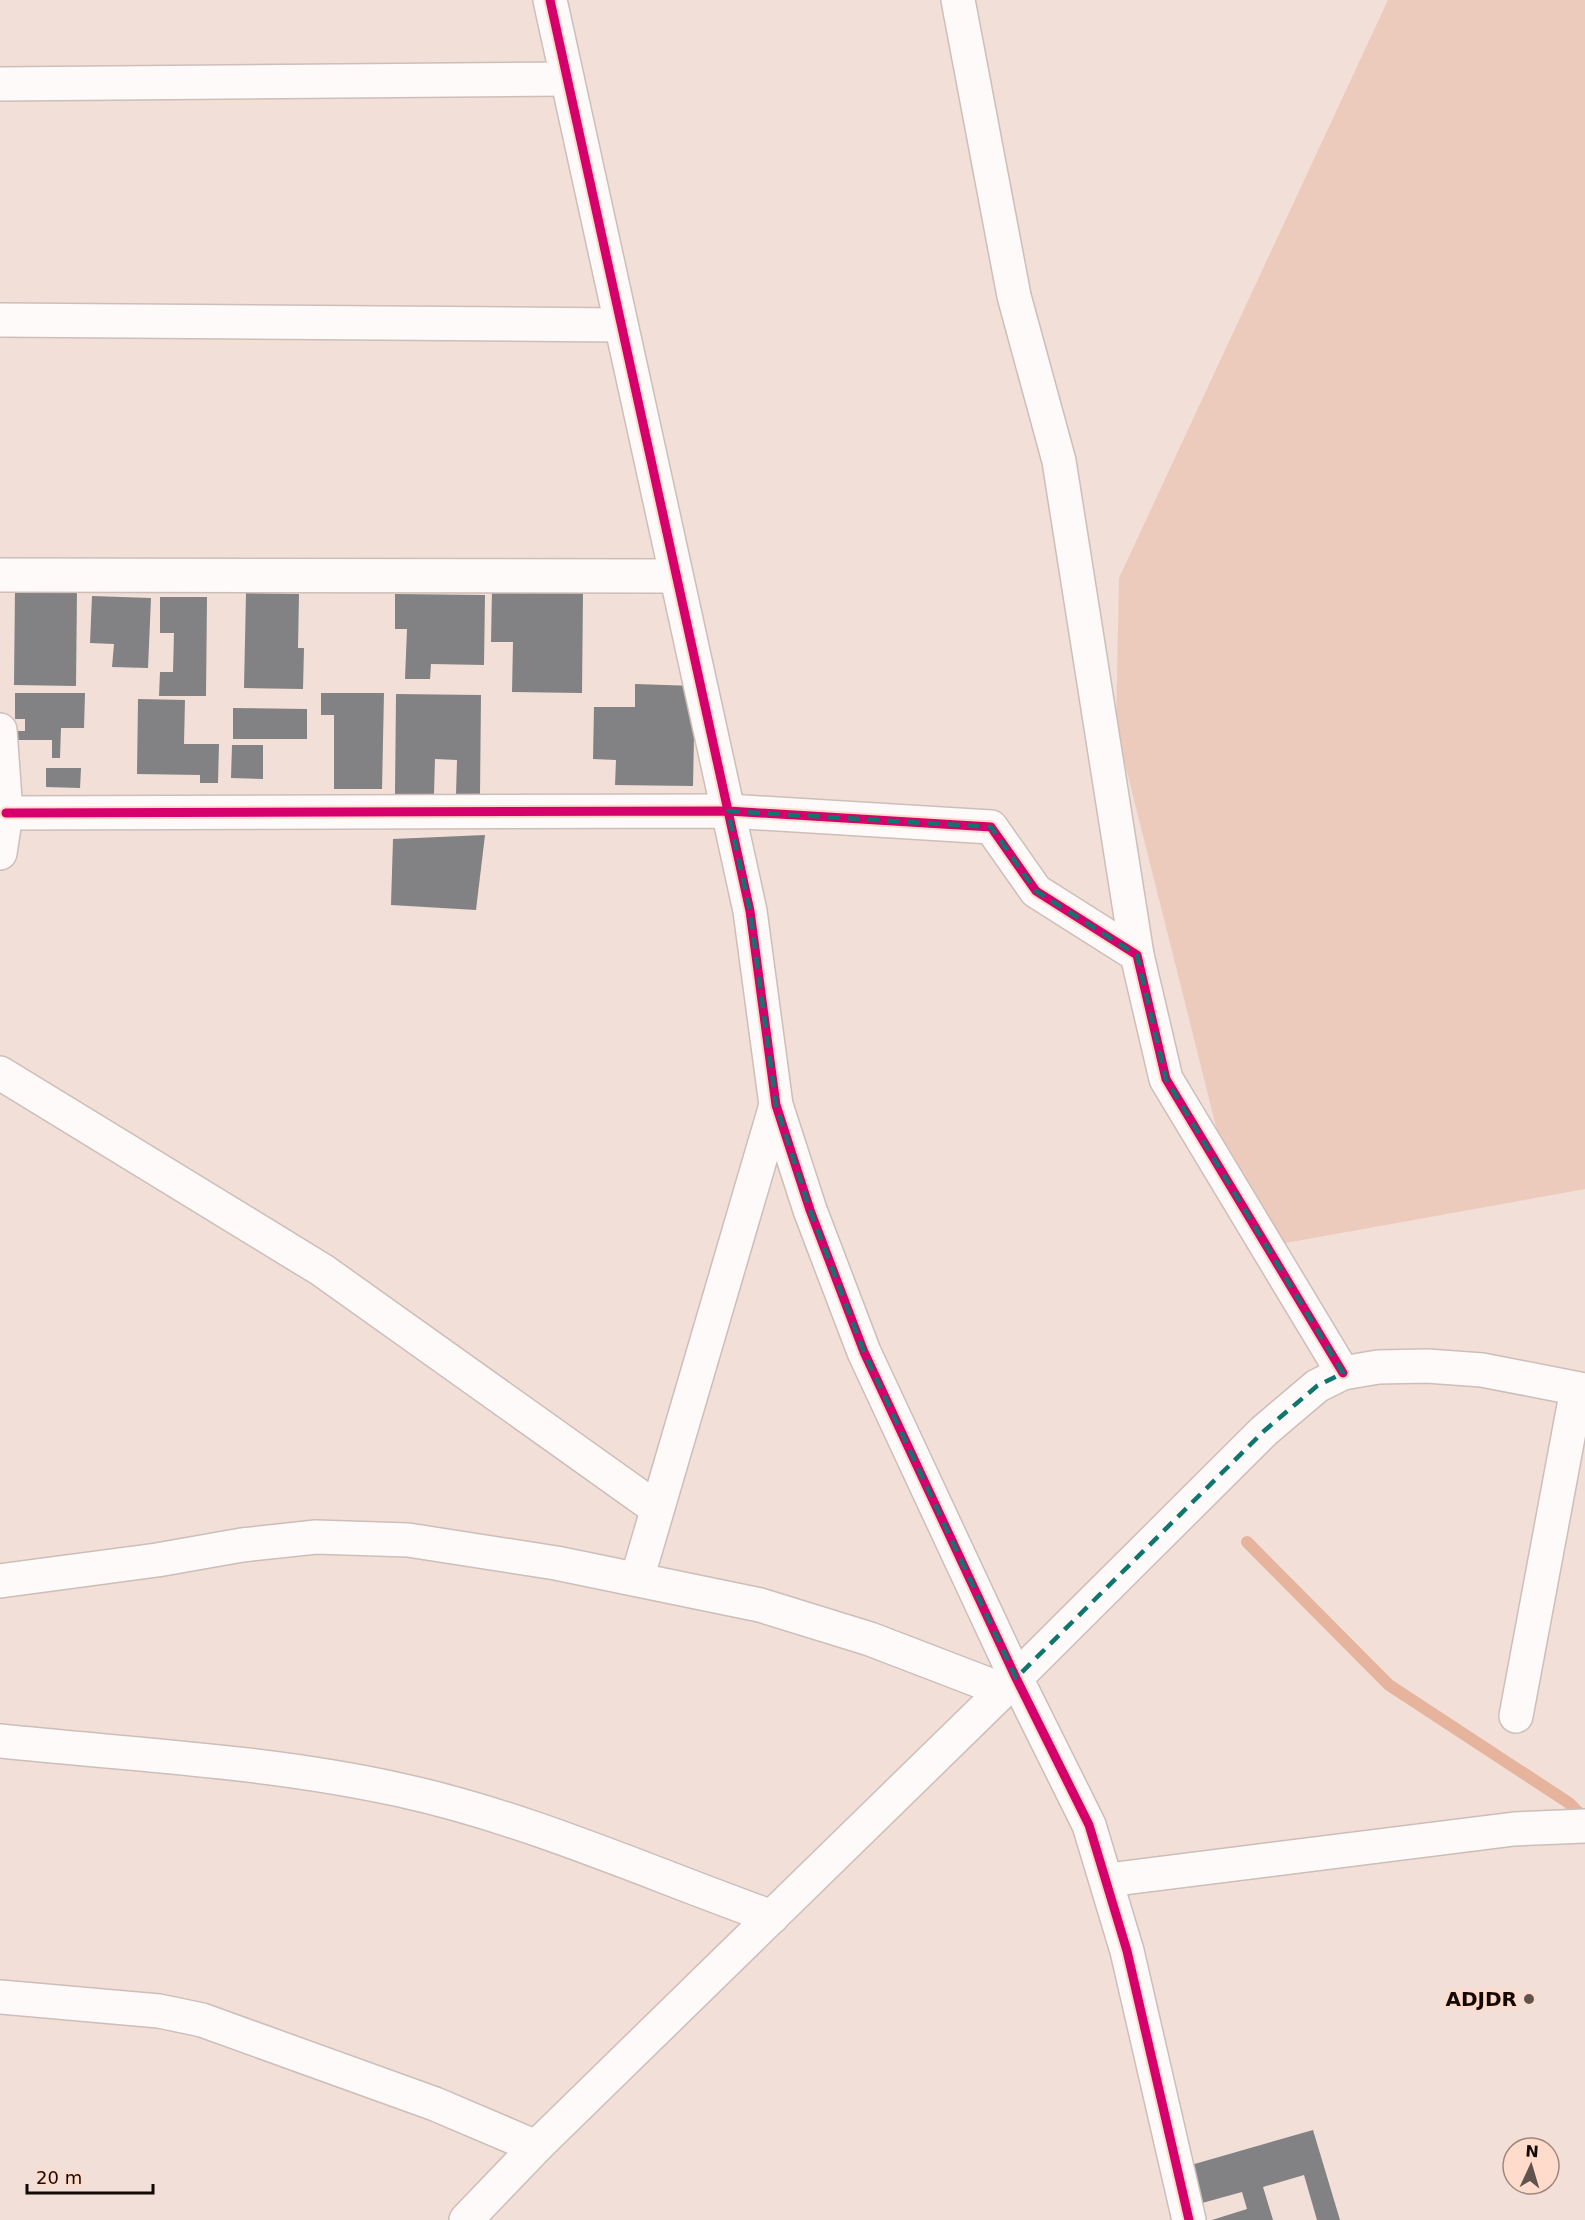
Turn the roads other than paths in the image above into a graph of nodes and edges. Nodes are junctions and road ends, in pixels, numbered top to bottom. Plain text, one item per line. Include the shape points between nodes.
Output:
1 (549, 0) edge
2 (958, 0) edge
3 (567, 79) junction
4 (0, 84) edge
5 (0, 320) edge
6 (621, 326) junction
7 (0, 575) edge
8 (676, 576) junction
9 (0, 730) edge
10 (728, 811) junction
11 (6, 813) junction
12 (0, 853) edge
13 (1137, 955) junction
14 (0, 1073) edge
15 (776, 1105) junction
16 (1343, 1373) junction
17 (1581, 1389) edge
18 (656, 1508) junction
19 (637, 1579) junction
20 (0, 1581) edge
21 (1010, 1684) junction
22 (1516, 1716) dead end
23 (0, 1741) edge
24 (1585, 1826) edge
25 (1108, 1880) junction
26 (772, 1917) junction
27 (0, 1997) edge
28 (536, 2147) junction
29 (466, 2220) edge
30 (1189, 2220) edge

1 - 3 street
2 - 13 street via 1014,296 1059,461
3 - 4 street
3 - 6 street
5 - 6 street
6 - 8 street
7 - 8 street
8 - 10 street
9 - 11 street
10 - 11 street
10 - 13 street via 991,827 1036,891
10 - 15 street via 750,911
11 - 12 street
13 - 16 street via 1166,1079
14 - 18 street via 322,1270
15 - 18 street
15 - 21 street via 810,1210 864,1352
16 - 17 street via 1378,1367 1427,1366 1482,1370
16 - 21 street via 1317,1386 1264,1431
17 - 22 street
18 - 19 street
19 - 20 street via 408,1540 316,1537
19 - 21 street via 760,1605
21 - 25 street via 1089,1825
21 - 26 street
23 - 26 street via 264,1768 400,1790 540,1829
24 - 25 street via 1514,1829
25 - 30 street
26 - 28 street
27 - 28 street via 159,2011 202,2020 435,2104
28 - 29 street

